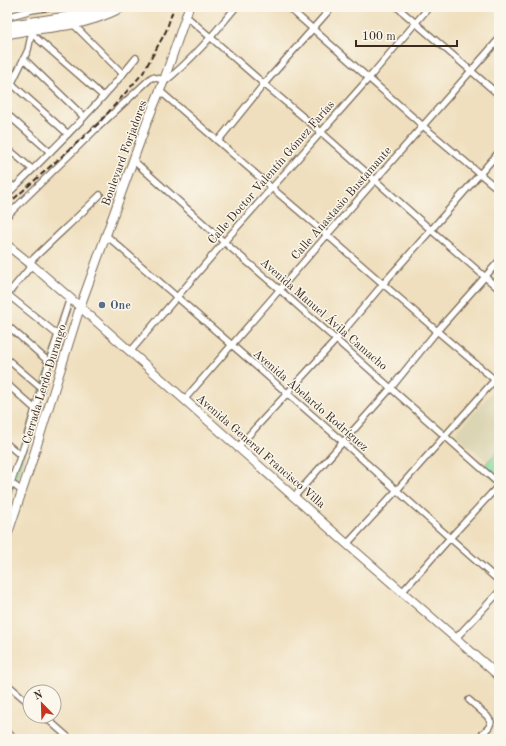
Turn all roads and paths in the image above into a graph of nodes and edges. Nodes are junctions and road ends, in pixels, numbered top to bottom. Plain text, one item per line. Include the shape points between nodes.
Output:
1 (52, 7) edge
2 (103, 7) edge
3 (122, 7) edge
4 (189, 7) edge
5 (236, 7) edge
6 (288, 7) edge
7 (332, 7) edge
8 (398, 7) edge
9 (429, 7) edge
10 (33, 9) edge
11 (186, 16) junction
12 (7, 17) edge
13 (416, 22) junction
14 (73, 24) junction
15 (7, 26) edge
16 (312, 29) junction
17 (32, 32) junction
18 (7, 34) edge
19 (211, 37) junction
20 (499, 39) edge
21 (136, 58) dead end
22 (24, 59) junction
23 (471, 71) junction
24 (123, 74) junction
25 (369, 78) junction
26 (11, 84) junction
27 (162, 84) junction
28 (264, 84) junction
29 (7, 93) edge
30 (499, 95) edge
31 (103, 96) junction
32 (7, 114) edge
33 (84, 117) junction
34 (423, 126) junction
35 (321, 132) junction
36 (68, 134) junction
37 (218, 141) junction
38 (7, 148) edge
39 (50, 152) junction
40 (499, 152) edge
41 (134, 161) junction
42 (32, 169) junction
43 (480, 174) junction
44 (375, 180) junction
45 (7, 181) edge
46 (14, 188) junction
47 (272, 188) junction
48 (499, 190) edge
49 (7, 195) edge
50 (100, 195) dead end
51 (7, 216) edge
52 (431, 230) junction
53 (327, 235) junction
54 (107, 236) junction
55 (224, 242) junction
56 (7, 245) edge
57 (499, 261) edge
58 (31, 264) junction
59 (486, 277) junction
60 (383, 284) junction
61 (499, 289) edge
62 (280, 290) junction
63 (86, 293) junction
64 (7, 294) edge
65 (177, 297) junction
66 (70, 298) junction
67 (80, 307) junction
68 (7, 325) edge
69 (437, 332) junction
70 (58, 335) junction
71 (336, 340) junction
72 (231, 345) junction
73 (130, 352) junction
74 (7, 359) edge
75 (49, 362) junction
76 (497, 377) edge
77 (7, 384) edge
78 (41, 388) junction
79 (390, 388) junction
80 (287, 394) junction
81 (184, 400) junction
82 (35, 409) junction
83 (445, 437) junction
84 (343, 442) junction
85 (7, 444) edge
86 (238, 447) junction
87 (20, 455) junction
88 (9, 481) edge
89 (499, 485) edge
90 (397, 490) junction
91 (22, 491) junction
92 (7, 494) edge
93 (294, 497) junction
94 (7, 536) edge
95 (450, 538) junction
96 (347, 544) junction
97 (499, 581) edge
98 (403, 591) junction
99 (499, 592) edge
100 (456, 638) junction
101 (499, 676) edge
102 (7, 684) edge
103 (22, 697) edge
104 (469, 700) dead end
105 (53, 724) edge
106 (7, 732) edge
107 (483, 733) junction
108 (15, 739) edge
109 (70, 739) edge
110 (478, 739) edge
111 (490, 739) edge

1 - 10 street
2 - 15 main road via 74,15
3 - 14 main road via 95,19
4 - 11 main road, Boulevard Forjadores
5 - 19 street
6 - 16 street
7 - 16 street
8 - 13 street
9 - 13 street, Calle Doctor Valentín Gómez Farías
10 - 12 street
11 - 19 street
11 - 27 main road, Boulevard Forjadores
13 - 23 street
13 - 25 street, Calle Doctor Valentín Gómez Farías
14 - 17 main road
14 - 24 street
16 - 25 street
16 - 28 street
17 - 18 main road
17 - 22 street
17 - 31 street
19 - 27 street via 182,68
19 - 28 street
20 - 23 street, Calle Anastasio Bustamante
21 - 24 street
22 - 26 street
22 - 33 street
23 - 30 street
23 - 34 street, Calle Anastasio Bustamante
24 - 31 street
25 - 34 street
25 - 35 street, Calle Doctor Valentín Gómez Farías
26 - 29 street
26 - 36 street
27 - 37 street
27 - 41 main road, Boulevard Forjadores
27 - 51 street via 152,77
28 - 35 street
28 - 37 street
31 - 33 street
32 - 39 street
33 - 36 street
34 - 43 street
34 - 44 street, Calle Anastasio Bustamante
35 - 44 street
35 - 47 street, Calle Doctor Valentín Gómez Farías
36 - 39 street
37 - 47 street
38 - 42 street
39 - 42 street
40 - 43 street
41 - 54 main road, Boulevard Forjadores
41 - 55 street, Avenida Manuel Ávila Camacho
42 - 46 street
43 - 48 street
43 - 52 street
44 - 52 street
44 - 53 street, Calle Anastasio Bustamante
45 - 46 street
46 - 49 street
47 - 53 street
47 - 55 street, Calle Doctor Valentín Gómez Farías
50 - 58 street via 47,245
52 - 59 street
52 - 60 street
53 - 60 street
53 - 62 street, Calle Anastasio Bustamante
54 - 63 main road, Boulevard Forjadores
54 - 65 street, Avenida Abelardo Rodríguez
55 - 62 street, Avenida Manuel Ávila Camacho
55 - 65 street, Calle Doctor Valentín Gómez Farías
56 - 58 main road, Avenida General Francisco Villa
57 - 59 street
58 - 64 street
58 - 66 main road, Avenida General Francisco Villa
59 - 61 street
59 - 69 street
60 - 69 street
60 - 71 street
62 - 71 street, Avenida Manuel Ávila Camacho
62 - 72 street, Calle Anastasio Bustamante
63 - 66 main road
63 - 67 main road, Boulevard Forjadores
64 - 70 street
65 - 72 street, Avenida Abelardo Rodríguez
65 - 73 street, Calle Doctor Valentín Gómez Farías
66 - 67 main road, Avenida General Francisco Villa
66 - 70 street
67 - 73 main road, Avenida General Francisco Villa
67 - 91 main road, Cerrada Lerdo Durango
68 - 75 street
69 - 76 street
69 - 79 street
70 - 75 street
71 - 79 street, Avenida Manuel Ávila Camacho
71 - 80 street
72 - 80 street, Avenida Abelardo Rodríguez
72 - 81 street, Calle Anastasio Bustamante
73 - 81 main road, Avenida General Francisco Villa
74 - 78 street
75 - 78 street
76 - 83 street
77 - 82 street
78 - 82 street
79 - 83 street, Avenida Manuel Ávila Camacho
79 - 84 street
80 - 84 street, Avenida Abelardo Rodríguez
80 - 86 street
81 - 86 main road, Avenida General Francisco Villa
82 - 87 street
83 - 89 street, Avenida Manuel Ávila Camacho
83 - 90 street
84 - 90 street, Avenida Abelardo Rodríguez
84 - 93 street
85 - 87 street
86 - 93 main road, Avenida General Francisco Villa
87 - 88 street
88 - 91 street
88 - 92 street
89 - 95 street
90 - 95 street, Avenida Abelardo Rodríguez
90 - 96 street
91 - 94 main road, Cerrada Lerdo Durango
93 - 96 main road, Avenida General Francisco Villa
95 - 97 street, Avenida Abelardo Rodríguez
95 - 98 street
96 - 98 main road, Avenida General Francisco Villa
98 - 100 main road, Avenida General Francisco Villa
99 - 100 street
100 - 101 main road, Avenida General Francisco Villa
102 - 103 street
104 - 107 street via 491,722
105 - 109 street
106 - 108 street
107 - 110 street
107 - 111 street

